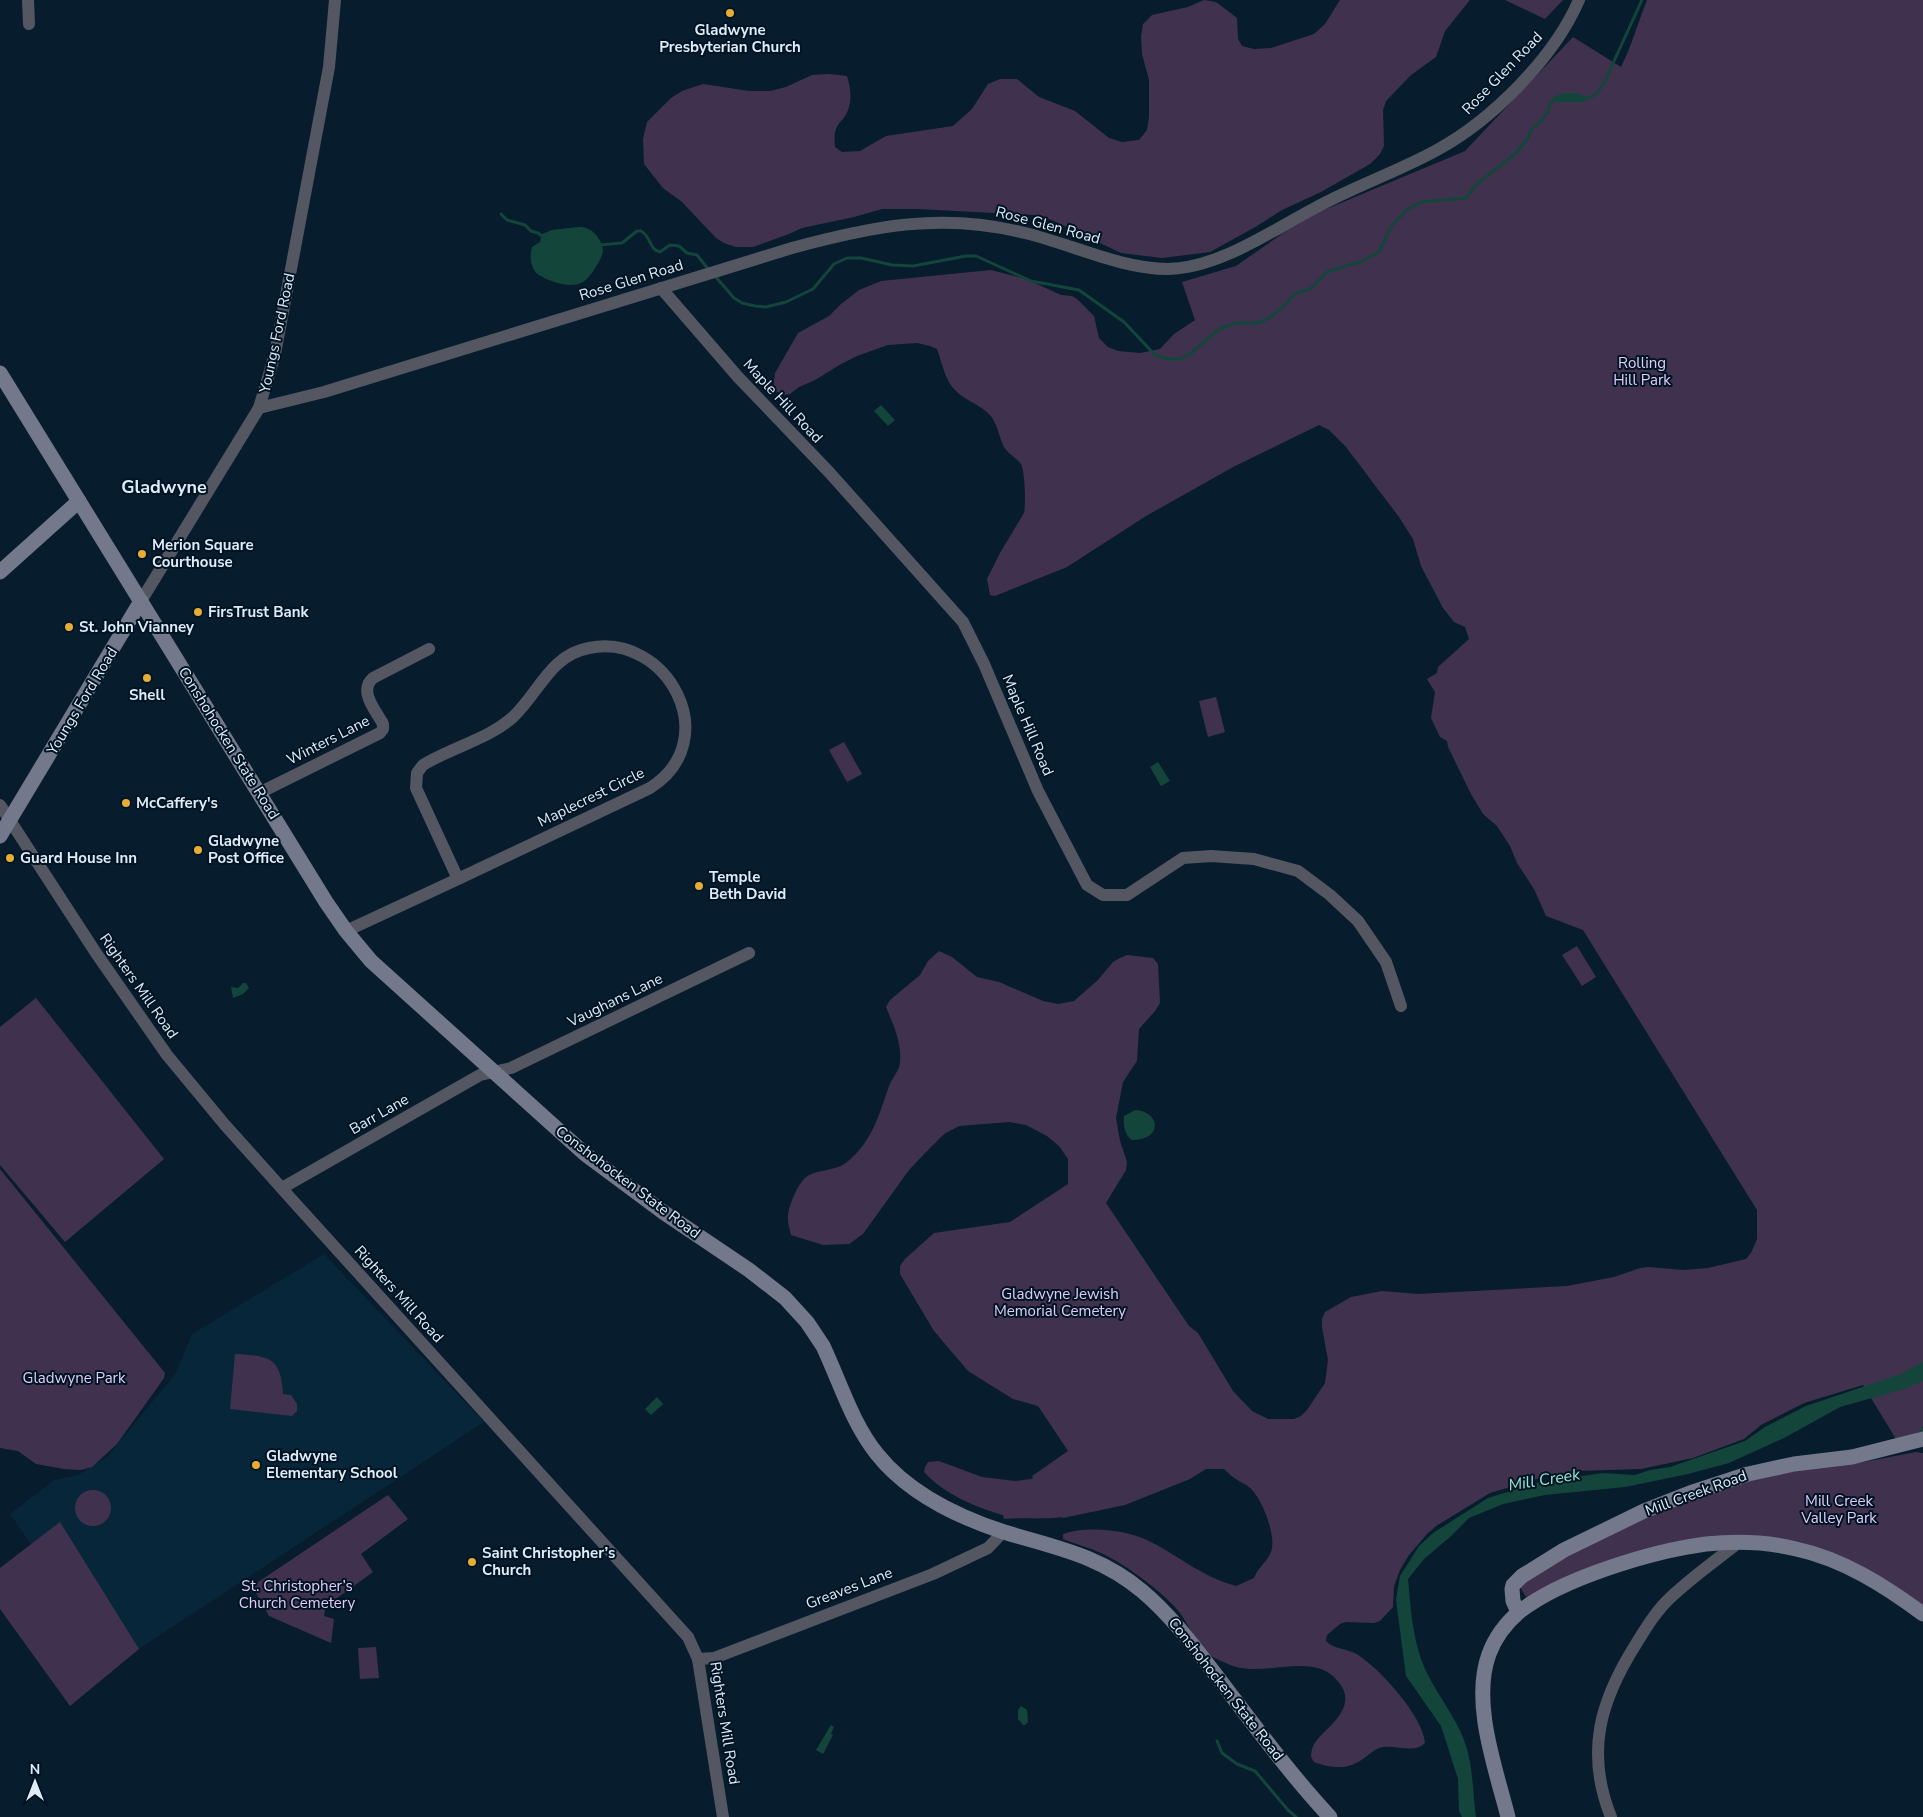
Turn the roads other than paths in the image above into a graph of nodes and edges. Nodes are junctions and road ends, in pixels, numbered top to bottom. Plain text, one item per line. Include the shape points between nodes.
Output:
1 (28, 0) edge
2 (335, 0) edge
3 (1579, 0) edge
4 (30, 24) dead end
5 (661, 288) junction
6 (0, 373) edge
7 (259, 408) junction
8 (79, 501) junction
9 (0, 572) edge
10 (141, 601) junction
11 (429, 649) dead end
12 (259, 793) junction
13 (0, 806) edge
14 (10, 820) junction
15 (0, 836) edge
16 (458, 879) junction
17 (346, 932) junction
18 (749, 953) dead end
19 (1401, 1006) dead end
20 (493, 1072) junction
21 (282, 1188) junction
22 (1921, 1440) edge
23 (1004, 1532) junction
24 (1738, 1543) junction
25 (1518, 1612) junction
26 (1923, 1614) edge
27 (698, 1659) junction
28 (723, 1817) edge
29 (1330, 1817) edge
30 (1508, 1817) edge
31 (1611, 1817) edge

1 - 4 street
2 - 7 street, Youngs Ford Road via 329,67 275,354
3 - 5 street, Rose Glen Road via 1563,32 1545,56 1469,130 1435,151 1336,196 1206,263 1153,268 1004,228 948,222 891,225 845,233
5 - 7 street, Rose Glen Road via 324,392
5 - 19 street, Maple Hill Road via 738,377 835,478 963,622 1038,791 1087,885 1103,895 1127,895 1183,858 1211,856 1254,859 1298,871 1358,921 1386,962
6 - 8 main road, Conshohocken State Road
7 - 10 street, Youngs Ford Road
8 - 9 main road
8 - 10 main road, Conshohocken State Road
10 - 12 main road, Conshohocken State Road
10 - 14 main road, Youngs Ford Road
11 - 12 street, Winters Lane via 368,683 368,696 383,724 380,733
12 - 17 main road, Conshohocken State Road
13 - 14 street, Righters Mill Road
14 - 15 main road, Youngs Ford Road
14 - 21 street, Righters Mill Road via 166,1054
16 - 16 street, Maplecrest Circle via 416,788 417,773 423,765 508,721 554,666 578,651 597,646 625,649 642,656 664,675 682,705 686,730 680,756 664,778 650,788
16 - 17 street, Maplecrest Circle
17 - 20 main road, Conshohocken State Road via 384,974
18 - 20 street, Vaughans Lane via 511,1068
20 - 21 street, Barr Lane via 480,1075
20 - 23 main road, Conshohocken State Road via 585,1154 768,1284 796,1310 824,1346 869,1444 893,1471 917,1491 947,1508
21 - 27 street, Righters Mill Road via 678,1625 696,1650
22 - 25 main road, Mill Creek Road via 1852,1457 1748,1474 1644,1512 1564,1550 1522,1576 1512,1589
23 - 27 street, Greaves Lane via 988,1548 933,1574 714,1658
23 - 29 main road, Conshohocken State Road via 1093,1559 1142,1590 1176,1623
24 - 25 main road via 1692,1547 1624,1564 1562,1586
24 - 26 main road via 1785,1546 1831,1560 1878,1583
24 - 31 street via 1659,1609 1613,1683 1601,1721 1598,1760 1604,1799
25 - 30 main road via 1492,1649 1483,1693 1489,1739
27 - 28 street, Righters Mill Road

